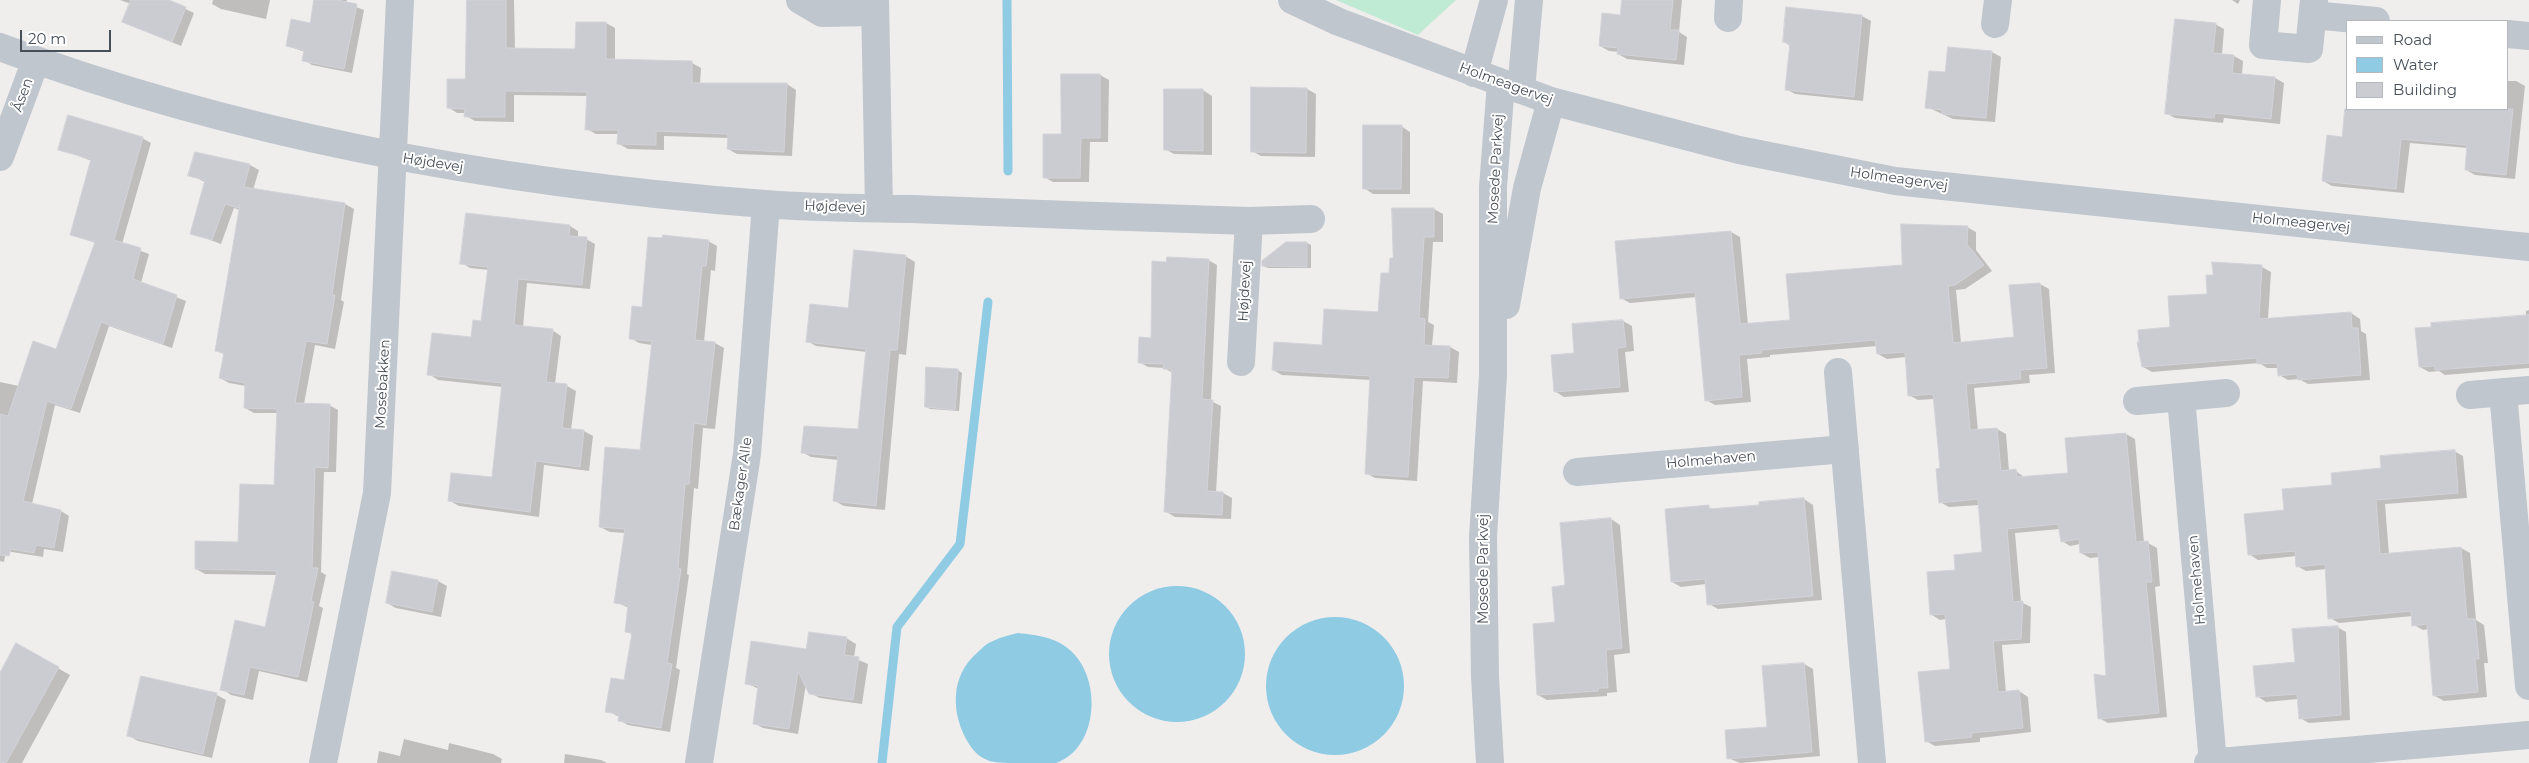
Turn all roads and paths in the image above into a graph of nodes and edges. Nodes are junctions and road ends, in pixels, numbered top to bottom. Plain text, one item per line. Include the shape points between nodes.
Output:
1 (400, 0) edge
2 (800, 0) edge
3 (1292, 0) edge
4 (1494, 0) edge
5 (1529, 0) edge
6 (2267, 0) edge
7 (874, 6) edge
8 (2314, 8) edge
9 (2371, 20) edge
10 (2509, 34) edge
11 (2529, 36) edge
12 (0, 47) edge
13 (36, 60) junction
14 (1474, 73) junction
15 (1511, 87) junction
16 (1551, 101) junction
17 (0, 157) edge
18 (394, 157) junction
19 (766, 204) junction
20 (879, 208) junction
21 (1311, 219) dead end
22 (1249, 220) junction
23 (2529, 247) edge
24 (1241, 362) dead end
25 (1838, 372) dead end
26 (1493, 375) junction
27 (2516, 391) edge
28 (2226, 393) dead end
29 (2470, 395) dead end
30 (2181, 397) junction
31 (2137, 401) dead end
32 (1845, 449) junction
33 (1577, 472) dead end
34 (2529, 686) edge
35 (2529, 735) edge
36 (2378, 756) edge
37 (2213, 762) edge
38 (322, 763) edge
39 (699, 763) edge
40 (1490, 763) edge
41 (1872, 763) edge
42 (2208, 763) edge

1 - 18 street, Mosebakken
2 - 7 street, Højdevej via 822,13
3 - 14 street, Holmeagervej via 1339,22
4 - 14 street
5 - 15 street, Mosede Parkvej
6 - 8 street via 2263,45 2309,49
7 - 20 street, Højdevej
8 - 9 street
10 - 11 street
12 - 13 street, Højdevej
13 - 17 street, Åsen
13 - 18 street, Højdevej via 226,118
14 - 15 street, Holmeagervej
15 - 16 street, Holmeagervej
15 - 26 street, Mosede Parkvej via 1493,187
16 - 23 street, Holmeagervej via 1739,150 1895,181
16 - 26 street, Mosede Parkvej via 1527,188
18 - 19 street, Højdevej via 541,180
18 - 38 street, Mosebakken via 377,493
19 - 20 street, Højdevej
19 - 39 street, Bækager Alle via 747,454
20 - 22 street, Højdevej
21 - 22 street, Højdevej
22 - 24 street, Højdevej
25 - 32 street
26 - 40 street, Mosede Parkvej via 1483,536
27 - 29 street
27 - 34 street
28 - 30 street
30 - 31 street
30 - 37 street, Holmehaven
32 - 33 street, Holmehaven
32 - 41 street
35 - 36 street
36 - 37 street
37 - 42 street

